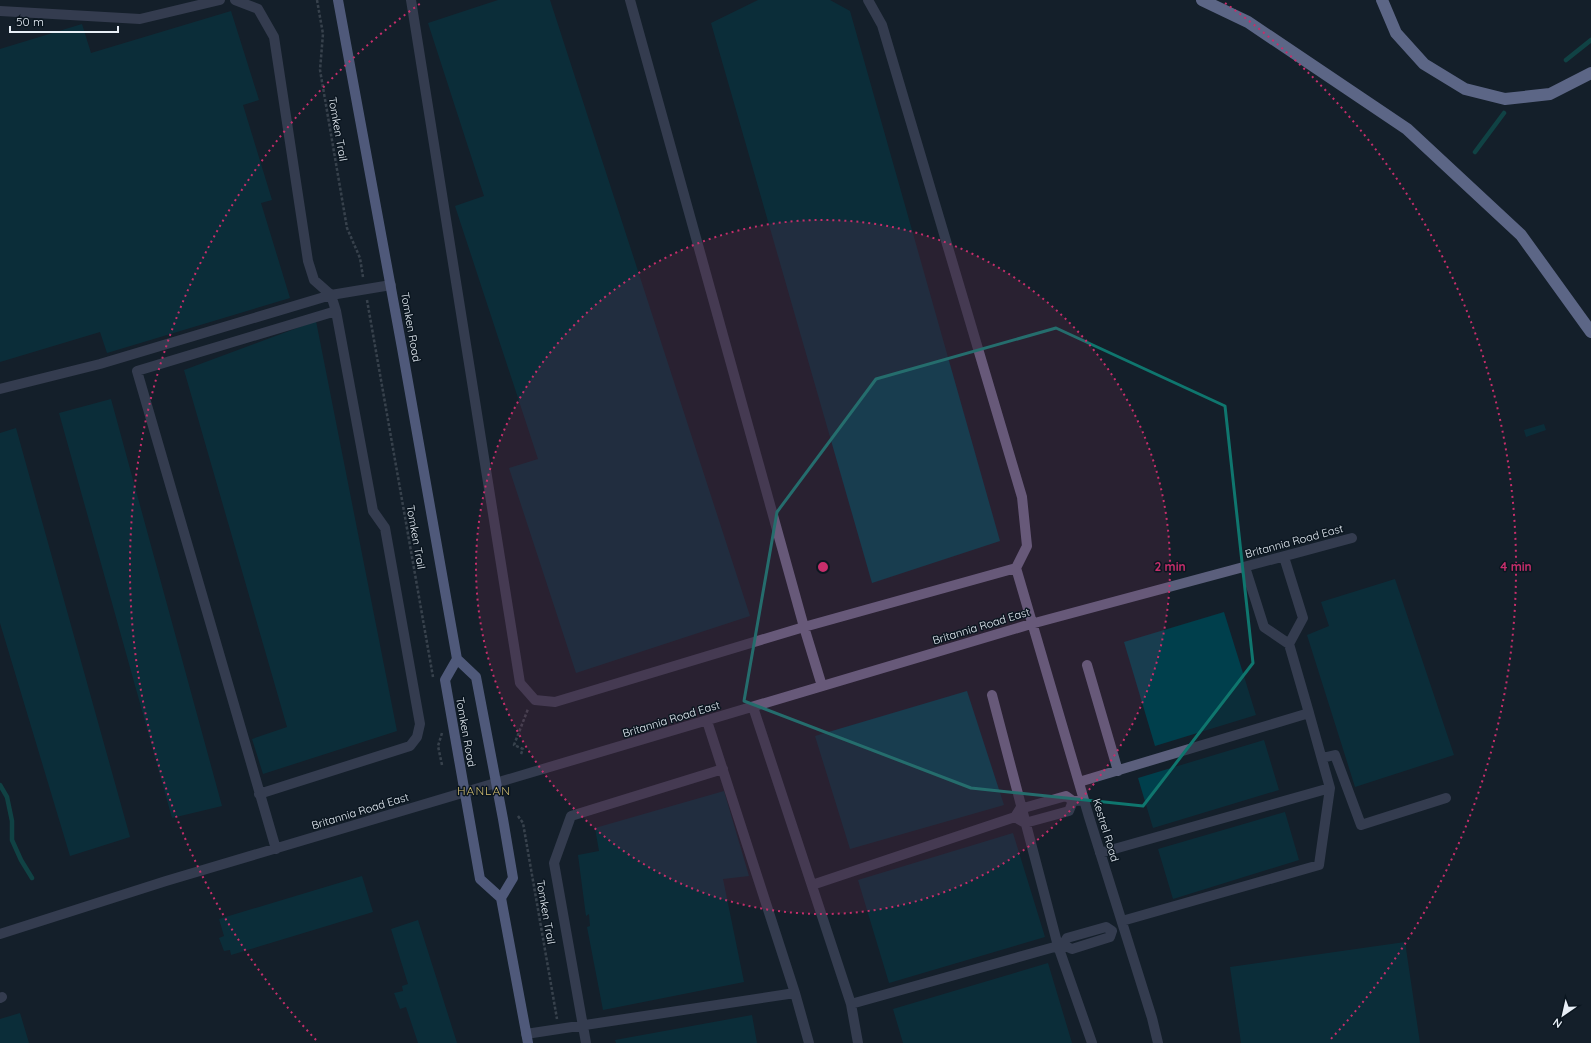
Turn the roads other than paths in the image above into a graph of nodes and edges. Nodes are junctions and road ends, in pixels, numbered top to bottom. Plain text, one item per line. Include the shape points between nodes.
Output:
1 (220, 0) edge
2 (234, 0) edge
3 (338, 0) edge
4 (411, 0) edge
5 (630, 0) edge
6 (868, 0) edge
7 (1202, 0) edge
8 (1382, 0) edge
9 (0, 11) edge
10 (1591, 73) edge
11 (391, 285) junction
12 (331, 295) junction
13 (336, 311) junction
14 (1591, 332) edge
15 (0, 388) edge
16 (1352, 538) dead end
17 (1284, 557) junction
18 (1245, 567) junction
19 (1016, 568) junction
20 (1031, 624) junction
21 (804, 627) junction
22 (1289, 644) junction
23 (457, 659) junction
24 (1087, 665) dead end
25 (822, 686) junction
26 (992, 695) dead end
27 (753, 707) junction
28 (1309, 713) junction
29 (707, 721) junction
30 (1322, 758) junction
31 (723, 770) junction
32 (1118, 770) junction
33 (1078, 782) junction
34 (496, 784) junction
35 (1330, 788) junction
36 (465, 792) junction
37 (259, 794) junction
38 (1446, 798) dead end
39 (1084, 800) junction
40 (1073, 801) junction
41 (1019, 813) junction
42 (1025, 823) junction
43 (276, 849) junction
44 (1100, 853) junction
45 (812, 885) junction
46 (501, 898) junction
47 (1123, 924) junction
48 (0, 934) edge
49 (1060, 946) junction
50 (795, 993) junction
51 (851, 1004) junction
52 (584, 1026) junction
53 (527, 1039) edge
54 (586, 1043) edge
55 (808, 1043) edge
56 (858, 1043) edge
57 (1092, 1043) edge
58 (1158, 1043) edge

1 - 9 street via 140,19
2 - 12 street via 258,9 274,37 308,261 314,280
3 - 11 main road, Tomken Road
4 - 21 street via 520,683 535,700 555,702
5 - 21 street
6 - 19 street via 882,25 1022,497 1027,546
7 - 14 highway via 1248,22 1407,129 1521,235
8 - 10 highway via 1396,34 1419,59 1465,89 1505,98 1550,94
11 - 12 street
11 - 23 main road, Tomken Road
12 - 13 street
12 - 15 street via 100,364
13 - 37 street via 373,511 385,528 420,724 417,737 410,746
13 - 37 street via 137,372
16 - 17 street, Britannia Road East
17 - 18 street, Britannia Road East
17 - 22 street via 1303,618
18 - 20 street, Britannia Road East
18 - 22 street via 1264,628
19 - 20 street, Kestrel Road
19 - 21 street
20 - 25 street, Britannia Road East
20 - 33 street, Kestrel Road
21 - 25 street
22 - 28 street
23 - 34 main road, Tomken Road via 476,677
23 - 36 main road, Tomken Road via 445,680
24 - 32 street
25 - 27 street, Britannia Road East
26 - 41 street
27 - 29 street, Britannia Road East
27 - 45 street
28 - 30 street
28 - 32 street
29 - 31 street
29 - 34 street, Britannia Road East
30 - 35 street
30 - 38 street via 1335,755 1361,825
31 - 50 street
31 - 52 street via 571,816 554,863
32 - 33 street
33 - 39 street, Kestrel Road
34 - 36 street, Britannia Road East
34 - 46 main road, Tomken Road via 513,878
35 - 44 street
35 - 47 street via 1319,865
36 - 43 street, Britannia Road East
36 - 46 main road, Tomken Road via 480,879
37 - 43 street
39 - 40 street
39 - 44 street, Kestrel Road
40 - 41 street via 1066,796
40 - 42 street via 1070,811
41 - 42 street
41 - 45 street
42 - 49 street
43 - 48 street, Britannia Road East
44 - 47 street, Kestrel Road
45 - 51 street
46 - 53 main road
47 - 49 street via 1112,931 1110,937 1072,949
47 - 58 street, Kestrel Road
49 - 51 street
49 - 57 street
50 - 52 street
50 - 55 street
51 - 56 street
52 - 53 street
52 - 54 street

